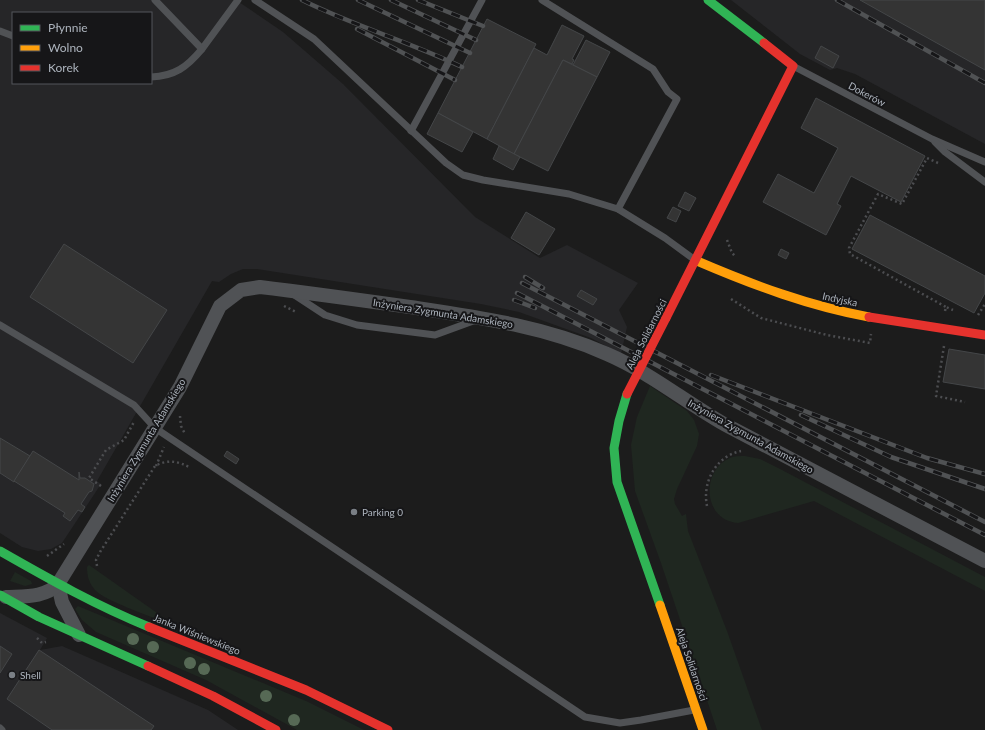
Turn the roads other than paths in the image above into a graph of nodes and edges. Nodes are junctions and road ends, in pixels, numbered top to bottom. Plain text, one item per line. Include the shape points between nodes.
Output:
1 (155, 0) edge
2 (238, 0) edge
3 (255, 0) edge
4 (482, 0) edge
5 (542, 0) edge
6 (708, 0) edge
7 (0, 31) edge
8 (12, 36) edge
9 (202, 49) junction
10 (793, 66) junction
11 (152, 77) edge
12 (411, 131) junction
13 (932, 139) junction
14 (985, 162) edge
15 (985, 182) edge
16 (618, 208) junction
17 (697, 261) junction
18 (286, 290) junction
19 (483, 318) junction
20 (0, 325) edge
21 (985, 335) edge
22 (155, 428) junction
23 (0, 551) edge
24 (985, 562) edge
25 (58, 584) junction
26 (2, 596) edge
27 (79, 635) junction
28 (696, 709) junction
29 (276, 730) edge
30 (388, 730) edge
31 (703, 730) edge

1 - 9 lane
2 - 9 lane
3 - 12 lane via 314,39
4 - 12 lane
5 - 16 lane via 653,69 668,92 677,99
6 - 10 main road
7 - 8 lane
9 - 11 lane via 189,65 173,73
10 - 13 lane, Dokerów
10 - 17 main road, Aleja Solidarności
12 - 16 lane via 463,175 569,194
13 - 14 lane, Dokerów
13 - 15 lane, Dokerów
16 - 17 lane
17 - 21 main road, Indyjska via 815,305
17 - 28 main road, Aleja Solidarności, bridge via 627,394 614,448 616,482
18 - 19 street, Inżyniera Zygmunta Adamskiego
18 - 19 lane via 325,315 357,325 435,334
18 - 22 street, Inżyniera Zygmunta Adamskiego via 251,287 241,290 220,306 180,387
19 - 24 street, Inżyniera Zygmunta Adamskiego via 547,332 606,354 658,381 724,424
20 - 22 lane via 134,405
22 - 25 street, Inżyniera Zygmunta Adamskiego
22 - 28 lane via 585,717 620,723
23 - 25 main road, Janka Wiśniewskiego
25 - 26 street, Inżyniera Zygmunta Adamskiego via 53,590 35,596
25 - 27 street via 62,602
25 - 30 main road, Janka Wiśniewskiego via 118,614 306,690
26 - 27 main road via 39,617
27 - 29 main road via 213,696
28 - 31 main road, Aleja Solidarności

